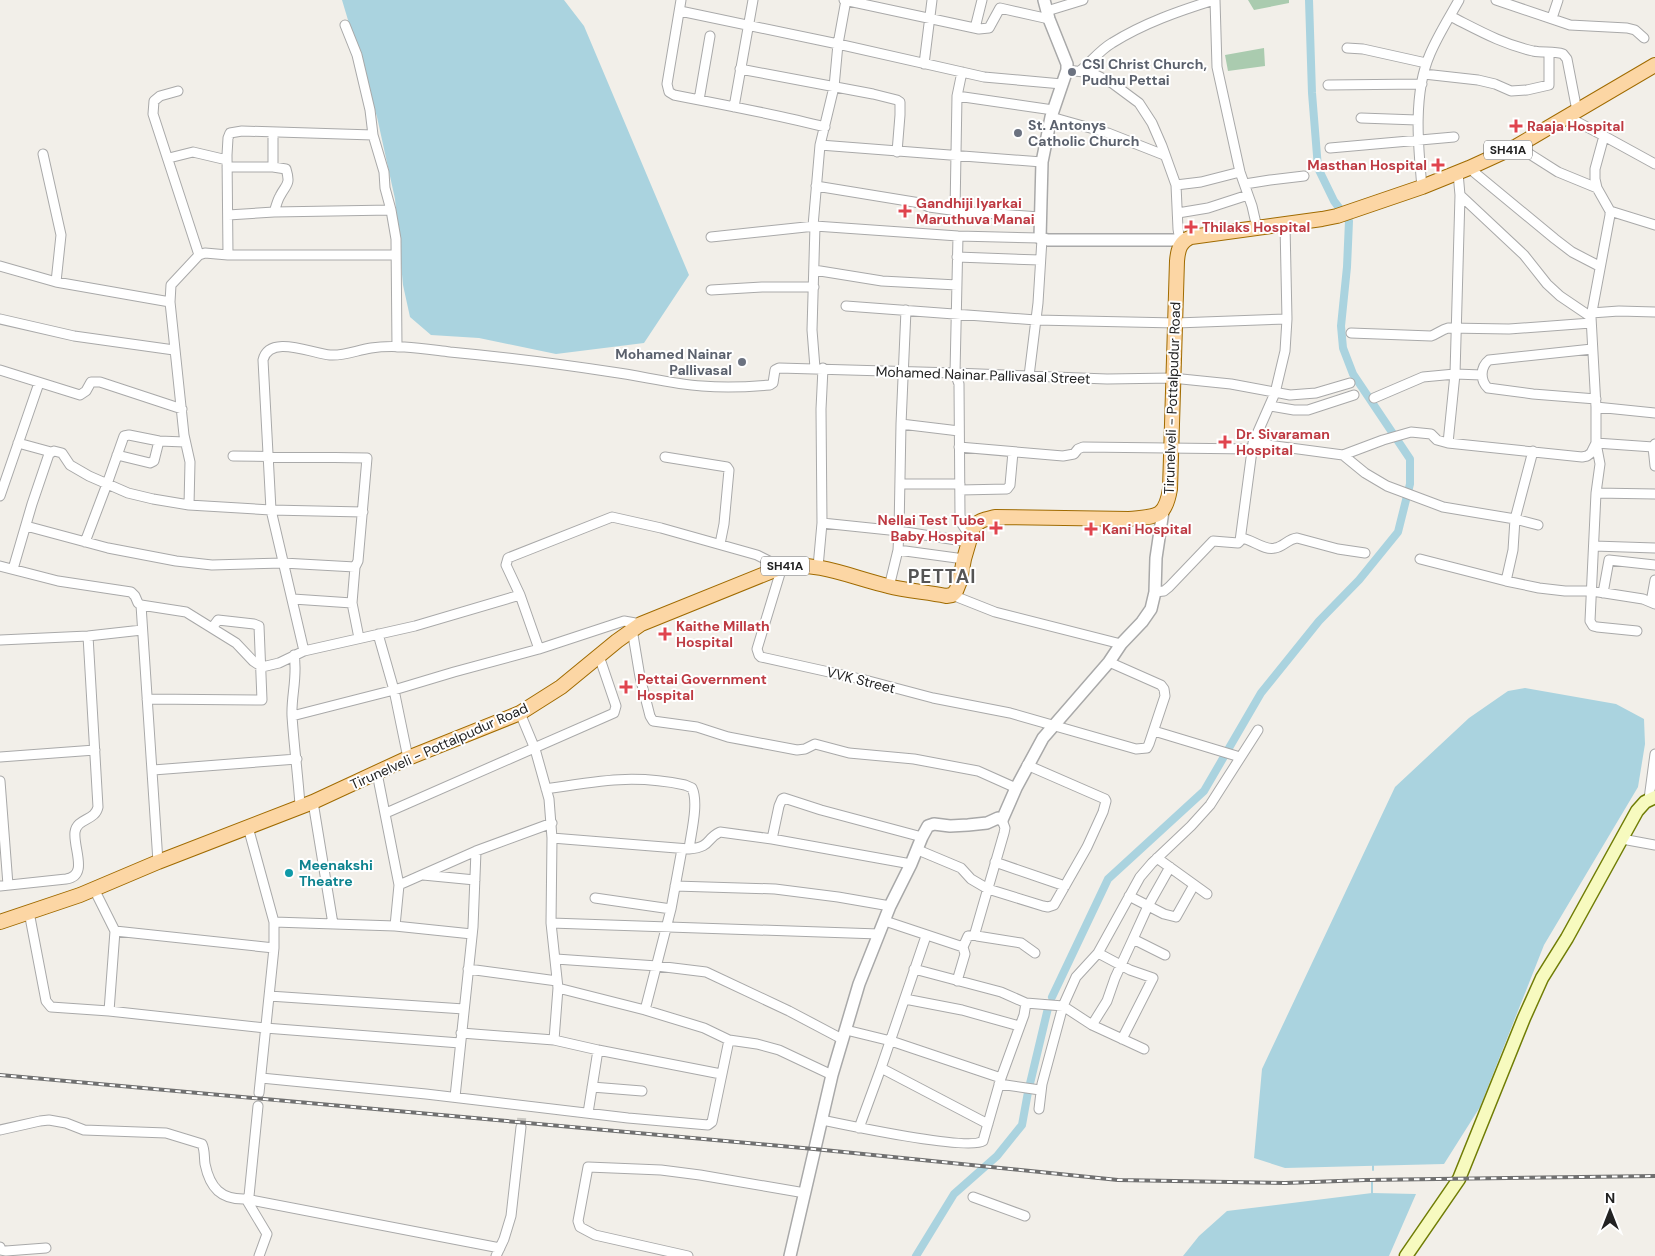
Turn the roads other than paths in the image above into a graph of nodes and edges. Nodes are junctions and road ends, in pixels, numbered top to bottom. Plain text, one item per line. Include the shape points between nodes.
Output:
1 (681, 0) edge
2 (753, 0) edge
3 (845, 0) edge
4 (932, 0) edge
5 (982, 0) edge
6 (1083, 0) edge
7 (1214, 0) edge
8 (1459, 0) edge
9 (1496, 0) edge
10 (1558, 0) edge
11 (881, 4) edge
12 (1047, 10) edge
13 (680, 11) junction
14 (1450, 16) junction
15 (929, 18) junction
16 (1552, 18) junction
17 (345, 25) dead end
18 (748, 25) junction
19 (975, 28) junction
20 (710, 36) dead end
21 (1644, 38) dead end
22 (838, 44) junction
23 (1347, 48) dead end
24 (1549, 53) junction
25 (1426, 63) junction
26 (924, 64) junction
27 (1655, 65) edge
28 (740, 69) junction
29 (1067, 70) junction
30 (1080, 71) junction
31 (962, 72) junction
32 (1424, 74) junction
33 (1062, 84) junction
34 (1422, 84) junction
35 (1328, 85) dead end
36 (834, 87) junction
37 (178, 91) dead end
38 (957, 96) junction
39 (699, 100) junction
40 (734, 107) junction
41 (1571, 113) junction
42 (1052, 114) junction
43 (1361, 118) dead end
44 (1417, 120) junction
45 (825, 127) junction
46 (273, 132) junction
47 (373, 135) junction
48 (1604, 136) junction
49 (1454, 137) dead end
50 (1418, 140) junction
51 (820, 145) junction
52 (1517, 146) junction
53 (1330, 148) dead end
54 (897, 152) junction
55 (43, 154) dead end
56 (1164, 155) junction
57 (956, 156) junction
58 (169, 158) junction
59 (1042, 162) junction
60 (227, 164) junction
61 (1655, 164) edge
62 (273, 167) junction
63 (1464, 171) junction
64 (1240, 172) junction
65 (1304, 176) dead end
66 (1245, 184) junction
67 (1176, 185) junction
68 (816, 186) junction
69 (1422, 187) junction
70 (1597, 188) junction
71 (1248, 195) junction
72 (1460, 195) junction
73 (391, 210) junction
74 (955, 211) junction
75 (274, 212) junction
76 (1610, 212) junction
77 (1178, 213) junction
78 (228, 215) junction
79 (1040, 217) junction
80 (1284, 225) junction
81 (1655, 225) edge
82 (814, 226) junction
83 (1257, 228) junction
84 (958, 236) junction
85 (711, 237) dead end
86 (1041, 239) junction
87 (1183, 241) junction
88 (228, 254) junction
89 (199, 255) junction
90 (395, 256) junction
91 (957, 257) junction
92 (1040, 260) junction
93 (0, 266) edge
94 (1600, 266) junction
95 (814, 270) junction
96 (56, 282) junction
97 (957, 286) junction
98 (814, 287) junction
99 (711, 290) dead end
100 (170, 302) junction
101 (846, 306) dead end
102 (906, 310) junction
103 (1655, 312) edge
104 (956, 313) junction
105 (1591, 318) junction
106 (0, 319) edge
107 (1286, 319) junction
108 (1036, 320) junction
109 (1176, 324) junction
110 (1456, 328) junction
111 (1350, 332) dead end
112 (397, 347) junction
113 (1592, 349) junction
114 (174, 350) junction
115 (819, 368) junction
116 (0, 370) edge
117 (903, 372) junction
118 (956, 373) junction
119 (1455, 374) junction
120 (1482, 375) junction
121 (1029, 376) junction
122 (1172, 378) junction
123 (39, 383) junction
124 (1350, 383) dead end
125 (1276, 393) junction
126 (1354, 395) dead end
127 (1374, 398) dead end
128 (1596, 403) junction
129 (1270, 406) junction
130 (182, 409) junction
131 (1655, 413) edge
132 (900, 424) junction
133 (959, 431) junction
134 (159, 441) junction
135 (186, 442) junction
136 (18, 443) junction
137 (1448, 443) junction
138 (1596, 443) junction
139 (1654, 445) edge
140 (1253, 446) junction
141 (959, 447) junction
142 (1170, 448) junction
143 (1533, 451) junction
144 (51, 452) junction
145 (1013, 452) junction
146 (117, 455) junction
147 (268, 455) junction
148 (1343, 455) junction
149 (234, 456) dead end
150 (665, 457) dead end
151 (1655, 466) edge
152 (107, 484) junction
153 (901, 484) junction
154 (960, 487) junction
155 (1596, 493) junction
156 (1655, 494) edge
157 (0, 496) edge
158 (189, 505) junction
159 (271, 510) junction
160 (1163, 511) junction
161 (363, 512) junction
162 (1515, 519) junction
163 (822, 523) junction
164 (1538, 525) dead end
165 (26, 526) junction
166 (899, 531) junction
167 (1241, 538) junction
168 (970, 539) junction
169 (84, 542) junction
170 (720, 544) junction
171 (1594, 546) junction
172 (1655, 548) edge
173 (898, 550) junction
174 (1365, 553) dead end
175 (964, 559) junction
176 (1420, 559) dead end
177 (283, 563) junction
178 (1655, 565) edge
179 (0, 566) edge
180 (355, 567) junction
181 (818, 567) junction
182 (778, 568) junction
183 (13, 569) junction
184 (1655, 580) edge
185 (1506, 581) junction
186 (890, 587) junction
187 (1155, 592) junction
188 (1592, 592) junction
189 (1603, 594) junction
190 (520, 595) junction
191 (952, 595) junction
192 (293, 599) junction
193 (352, 603) junction
194 (1653, 603) edge
195 (141, 605) junction
196 (636, 627) junction
197 (212, 628) junction
198 (142, 630) junction
199 (1637, 631) dead end
200 (378, 634) junction
201 (88, 636) junction
202 (359, 638) junction
203 (0, 640) edge
204 (1121, 644) junction
205 (540, 649) junction
206 (304, 651) junction
207 (294, 655) junction
208 (599, 656) junction
209 (1109, 662) junction
210 (262, 667) junction
211 (394, 690) junction
212 (147, 698) junction
213 (520, 713) junction
214 (292, 716) junction
215 (1054, 725) junction
216 (1154, 730) junction
217 (1258, 730) dead end
218 (535, 749) junction
219 (94, 750) junction
220 (1655, 754) edge
221 (0, 757) edge
222 (1240, 757) junction
223 (408, 758) junction
224 (297, 759) junction
225 (1027, 765) junction
226 (153, 770) junction
227 (377, 773) junction
228 (0, 780) edge
229 (1016, 788) junction
230 (546, 789) junction
231 (1652, 798) edge
232 (306, 804) junction
233 (386, 813) junction
234 (1002, 820) junction
235 (552, 823) junction
236 (248, 827) junction
237 (552, 838) junction
238 (922, 838) junction
239 (772, 839) junction
240 (1622, 839) junction
241 (1655, 845) edge
242 (686, 849) junction
243 (918, 850) junction
244 (476, 851) junction
245 (1157, 858) junction
246 (158, 862) junction
247 (995, 862) junction
248 (911, 864) junction
249 (1170, 867) junction
250 (423, 876) junction
251 (475, 880) junction
252 (399, 885) junction
253 (1194, 885) junction
254 (4, 886) edge
255 (676, 886) junction
256 (1065, 886) junction
257 (988, 888) junction
258 (94, 889) junction
259 (1207, 894) dead end
260 (1129, 896) junction
261 (595, 898) dead end
262 (890, 906) junction
263 (1148, 906) junction
264 (671, 909) junction
265 (29, 912) junction
266 (885, 921) junction
267 (0, 922) edge
268 (274, 922) junction
269 (551, 923) junction
270 (333, 924) junction
271 (395, 926) junction
272 (667, 927) junction
273 (115, 931) junction
274 (472, 934) junction
275 (879, 934) junction
276 (976, 935) junction
277 (926, 936) junction
278 (1133, 939) junction
279 (963, 947) junction
280 (274, 948) junction
281 (1035, 953) dead end
282 (1098, 953) junction
283 (1165, 955) dead end
284 (556, 959) junction
285 (1120, 965) junction
286 (657, 966) junction
287 (468, 969) junction
288 (914, 969) junction
289 (957, 981) junction
290 (558, 985) junction
291 (269, 996) junction
292 (905, 999) junction
293 (1026, 1003) junction
294 (1063, 1006) junction
295 (464, 1009) junction
296 (108, 1010) junction
297 (645, 1010) junction
298 (1092, 1025) junction
299 (1019, 1026) junction
300 (265, 1028) junction
301 (461, 1034) junction
302 (844, 1035) junction
303 (1122, 1039) junction
304 (554, 1040) junction
305 (728, 1040) junction
306 (890, 1041) junction
307 (460, 1043) junction
308 (1144, 1049) dead end
309 (598, 1050) junction
310 (881, 1068) junction
311 (721, 1074) junction
312 (832, 1074) junction
313 (261, 1078) junction
314 (1000, 1081) junction
315 (592, 1087) junction
316 (1038, 1090) junction
317 (642, 1091) dead end
318 (259, 1093) dead end
319 (455, 1098) junction
320 (258, 1106) dead end
321 (1039, 1109) dead end
322 (588, 1113) junction
323 (822, 1120) junction
324 (988, 1124) junction
325 (521, 1127) tunnel mouth
326 (859, 1128) junction
327 (0, 1130) edge
328 (805, 1193) junction
329 (973, 1197) dead end
330 (246, 1199) junction
331 (1026, 1216) dead end
332 (0, 1248) edge
333 (46, 1248) dead end
334 (498, 1252) edge
335 (259, 1256) edge
336 (688, 1256) edge
337 (790, 1256) edge
338 (1406, 1256) edge

1 - 13 street
2 - 18 street
3 - 11 street
3 - 22 street
4 - 15 street
5 - 19 street
6 - 12 street
7 - 30 street via 1143,26 1111,43
7 - 64 street via 1217,67
8 - 14 street
9 - 16 street
10 - 16 street
11 - 15 street
12 - 19 street via 1000,8 989,28
12 - 29 street via 1066,58
13 - 18 street
13 - 39 street via 667,89
14 - 24 street via 1494,39 1534,52
14 - 25 street
15 - 19 street
15 - 26 street
16 - 21 street via 1570,25 1627,28
17 - 47 street via 357,55
18 - 22 street
18 - 28 street
20 - 39 street
22 - 26 street
22 - 36 street
23 - 25 street
24 - 32 street via 1549,85 1527,90 1510,91 1478,80
24 - 41 street via 1560,53 1567,59
25 - 32 street
26 - 31 street
27 - 41 main road, SH41A
28 - 36 street
28 - 40 street
29 - 30 street
29 - 33 street
30 - 56 street via 1112,83 1139,103 1152,123
31 - 33 street
31 - 38 street
32 - 34 street
33 - 42 street
34 - 35 street
34 - 44 street
36 - 45 street
36 - 54 street via 900,102
37 - 58 street via 160,96 152,108
38 - 42 street
38 - 57 street
39 - 40 street
40 - 45 street
41 - 48 street
41 - 52 main road, SH41A
42 - 56 street
42 - 59 street
43 - 44 street
44 - 50 street
45 - 51 street
46 - 47 street
46 - 60 street via 230,133
46 - 62 street
47 - 73 street
48 - 61 street
48 - 70 street via 1595,170
49 - 50 street
50 - 53 street
50 - 69 street
51 - 54 street
51 - 68 street
52 - 63 main road, SH41A
52 - 70 street via 1558,172
54 - 57 street
55 - 96 street via 60,235
56 - 67 street
57 - 59 street
57 - 74 street
58 - 60 street via 193,152
58 - 89 street
59 - 79 street
60 - 62 street
60 - 78 street
62 - 75 street via 286,169 288,177
63 - 69 main road, SH41A
63 - 72 street
63 - 94 street via 1572,252
64 - 66 street
64 - 67 street
65 - 66 street
66 - 71 street
67 - 77 street
68 - 74 street
68 - 82 street
69 - 80 main road, SH41A via 1343,214
70 - 76 street
71 - 77 street via 1208,208
71 - 83 street
72 - 105 street via 1524,255 1547,284
72 - 110 street
73 - 75 street
73 - 90 street
74 - 79 street
75 - 78 street
76 - 81 street
76 - 94 street
77 - 87 street
78 - 88 street
79 - 86 street
80 - 83 main road, SH41A
80 - 107 street
82 - 84 street
82 - 85 street
82 - 95 street
83 - 87 main road, SH41A via 1191,237
84 - 86 street
84 - 91 street
86 - 87 street
86 - 92 street
87 - 109 main road, Tirunelveli - Pottalpudur Road via 1177,261
88 - 89 street
88 - 90 street
89 - 100 street via 171,285
90 - 112 street
91 - 92 street
91 - 97 street
92 - 108 street
93 - 96 street
94 - 105 street
95 - 97 street via 882,281
95 - 98 street
96 - 100 street
97 - 104 street
98 - 99 street
98 - 115 street via 812,330
100 - 114 street
101 - 102 street
102 - 104 street
102 - 117 street
103 - 105 street via 1619,310
104 - 108 street
104 - 118 street
105 - 110 street via 1510,329
105 - 113 street
106 - 114 street via 74,336
107 - 109 street
107 - 125 street via 1283,365
108 - 109 street
108 - 121 street
109 - 122 main road, Tirunelveli - Pottalpudur Road
110 - 111 street via 1431,336
110 - 119 street
112 - 115 street, Mohamed Nainar Pallivasal Street via 725,386 770,385 775,370 779,368
112 - 147 street via 371,348 342,355 286,346 269,349 263,360
113 - 120 street via 1488,360
113 - 128 street
114 - 130 street
115 - 117 street, Mohamed Nainar Pallivasal Street
115 - 163 street
116 - 123 street
117 - 118 street, Mohamed Nainar Pallivasal Street
117 - 132 street
118 - 121 street, Mohamed Nainar Pallivasal Street
118 - 133 street
119 - 120 street
119 - 127 street via 1415,380
119 - 137 street
120 - 128 street via 1483,384 1488,388
121 - 122 street, Mohamed Nainar Pallivasal Street via 1107,380
122 - 125 street, Mohamed Nainar Pallivasal Street
122 - 142 main road, Tirunelveli - Pottalpudur Road
123 - 130 street via 80,394 91,382 100,382
123 - 136 street
124 - 125 street, Mohamed Nainar Pallivasal Street via 1306,394
125 - 129 street
126 - 129 street via 1308,410
128 - 131 street
128 - 138 street
129 - 140 street
130 - 135 street
132 - 133 street
132 - 153 street
133 - 141 street
134 - 135 street
134 - 146 street via 124,436
134 - 146 street via 154,461
135 - 158 street via 190,462
136 - 144 street
136 - 157 street
137 - 143 street
137 - 148 street via 1431,434 1411,432
138 - 139 street
138 - 143 street via 1588,456 1582,457
138 - 155 street via 1600,459
139 - 151 street
140 - 142 street
140 - 148 street
140 - 167 street
141 - 145 street
141 - 154 street
142 - 145 street via 1083,447 1074,454 1063,456
142 - 160 main road, Tirunelveli - Pottalpudur Road via 1170,489
143 - 162 street
144 - 152 street via 62,453 70,465
144 - 165 street
145 - 154 street via 1007,489
146 - 152 street
147 - 149 street
147 - 159 street
147 - 161 street via 367,458
148 - 162 street via 1373,478 1399,491 1443,507
150 - 170 street via 727,467 729,470
152 - 158 street via 136,495
152 - 169 street
153 - 154 street
153 - 166 street
154 - 168 street via 961,520
155 - 156 street
155 - 171 street
158 - 159 street
159 - 161 street
159 - 177 street
160 - 168 main road, Tirunelveli - Pottalpudur Road via 1151,517 1129,519 995,517 976,524
160 - 187 street
161 - 180 street
162 - 164 street
162 - 185 street
163 - 166 street
163 - 181 street
165 - 169 street
165 - 183 street
166 - 168 street
166 - 173 street
167 - 174 street via 1270,548 1296,538
167 - 187 street via 1238,543 1213,541 1169,587
168 - 175 main road, Tirunelveli - Pottalpudur Road
169 - 177 street via 176,561 230,565
170 - 182 street via 769,560
170 - 190 street via 627,520 607,518 508,558 506,565
171 - 172 street
171 - 188 street
173 - 175 street
173 - 186 street
175 - 191 main road, Tirunelveli - Pottalpudur Road via 960,581
176 - 185 street
177 - 180 street
177 - 192 street
178 - 189 street via 1609,560
179 - 183 street
180 - 193 street
181 - 182 main road, Tirunelveli - Pottalpudur Road / SH41A via 794,565
181 - 186 main road, Tirunelveli - Pottalpudur Road / SH41A
182 - 196 main road, Tirunelveli - Pottalpudur Road / SH41A
182 - 215 street, VVK Street via 757,649 761,657
183 - 195 street via 58,581 131,592
184 - 194 street
185 - 188 street
186 - 191 main road, Tirunelveli - Pottalpudur Road / SH41A
187 - 204 street via 1148,614
188 - 189 street
188 - 199 street via 1590,618 1593,626
189 - 194 street
190 - 200 street
190 - 205 street
191 - 204 street via 995,612
192 - 193 street
192 - 206 street
193 - 202 street
195 - 197 street via 186,612
195 - 198 street
196 - 205 street via 624,622
196 - 208 main road, Tirunelveli - Pottalpudur Road / SH41A
196 - 229 street via 640,677 653,721 789,749 799,750 815,744 849,754 914,760 978,771
197 - 210 street via 236,643
197 - 210 street via 221,620 259,626
198 - 201 street
198 - 212 street
200 - 202 street
200 - 211 street
201 - 203 street
201 - 219 street
202 - 206 street
204 - 209 street
205 - 211 street
206 - 207 street
207 - 210 street
207 - 214 street
208 - 213 main road, Tirunelveli - Pottalpudur Road / SH41A via 561,687
208 - 218 street via 616,710
209 - 215 street
209 - 216 street via 1164,689 1164,700
210 - 212 street via 262,700
211 - 214 street
211 - 223 street
212 - 226 street
213 - 218 street
213 - 223 main road, Tirunelveli - Pottalpudur Road / SH41A
214 - 224 street
215 - 216 street via 1141,749 1150,744
215 - 225 street
216 - 222 street
217 - 222 street
218 - 230 street
218 - 233 street
219 - 221 street
219 - 254 street via 98,807 94,816 79,823 76,830 77,875
220 - 231 street
222 - 245 street via 1210,805
223 - 227 main road, Tirunelveli - Pottalpudur Road / SH41A
224 - 226 street
224 - 232 street
225 - 229 street
225 - 256 street via 1106,801 1087,847
226 - 246 street
227 - 232 main road, Tirunelveli - Pottalpudur Road / SH41A
227 - 233 street
228 - 254 street
229 - 234 street
230 - 235 street
230 - 242 street via 635,778 685,785 694,793 694,812
231 - 240 main road via 1636,811
232 - 236 main road, Tirunelveli - Pottalpudur Road / SH41A
232 - 270 street
233 - 252 street
234 - 238 street via 998,818 968,825 934,824 928,826
234 - 247 street via 1005,828
235 - 237 street
235 - 244 street
236 - 246 main road, Tirunelveli - Pottalpudur Road / SH41A
236 - 268 street
237 - 242 street
237 - 269 street
238 - 239 street via 784,798 779,806
238 - 243 street
239 - 242 street via 720,832 703,847
239 - 248 street
240 - 241 street
240 - 338 main road via 1542,978 1459,1180
242 - 255 street
243 - 248 street
243 - 257 street via 961,868 971,879
244 - 250 street
244 - 251 street
245 - 249 street
245 - 260 street
246 - 258 main road, Tirunelveli - Pottalpudur Road / SH41A
247 - 256 street
247 - 257 street
248 - 262 street
249 - 253 street
249 - 263 street
250 - 251 street
250 - 252 street
251 - 274 street
252 - 271 street
253 - 259 street
253 - 263 street via 1176,917
255 - 262 street via 775,889
255 - 264 street
256 - 257 street via 1054,904 1048,906
257 - 276 street
258 - 265 main road, Tirunelveli - Pottalpudur Road / SH41A
258 - 273 street
260 - 263 street
260 - 282 street
261 - 264 street
262 - 266 street
263 - 278 street
264 - 272 street
265 - 267 main road, Tirunelveli - Pottalpudur Road / SH41A
265 - 296 street via 47,1004 56,1008
266 - 275 street
266 - 277 street
268 - 270 street
268 - 280 street
269 - 272 street
269 - 284 street
270 - 271 street
271 - 274 street
272 - 275 street
272 - 286 street
273 - 280 street
273 - 296 street
274 - 287 street
275 - 302 street via 859,984
276 - 279 street via 968,936
276 - 281 street via 1021,943
277 - 279 street
277 - 288 street
278 - 283 street
278 - 285 street
279 - 289 street via 965,954
280 - 291 street
282 - 285 street
282 - 294 street via 1076,977
284 - 286 street
284 - 290 street
285 - 298 street via 1107,1001
285 - 303 street via 1153,978
286 - 297 street
286 - 302 street via 706,972
287 - 290 street
287 - 295 street
288 - 289 street
288 - 292 street
289 - 293 street via 1000,992
290 - 297 street
290 - 304 street
291 - 295 street
291 - 300 street
292 - 299 street
292 - 306 street
293 - 294 street
293 - 299 street
294 - 298 street
294 - 316 street
295 - 301 street
296 - 300 street
297 - 305 street via 704,1028
298 - 303 street
299 - 314 street
300 - 307 street
300 - 313 street
301 - 304 street
301 - 307 street
302 - 306 street
302 - 312 street
303 - 308 street
304 - 309 street
305 - 311 street
305 - 312 street via 779,1050
306 - 310 street
306 - 314 street
307 - 319 street
309 - 311 street
309 - 315 street
310 - 324 street
310 - 326 street
311 - 322 street via 710,1124
312 - 323 street
313 - 318 street
313 - 319 street
314 - 316 street
314 - 324 street
315 - 317 street
315 - 322 street
316 - 321 street
319 - 322 street via 523,1110
320 - 330 street via 249,1196
323 - 326 street
323 - 328 street
324 - 326 street via 983,1141 976,1144
325 - 334 street via 511,1216
327 - 330 street via 49,1120 84,1130 166,1133 202,1144 206,1166 217,1190 227,1198
328 - 336 street via 662,1170 588,1167 578,1221 580,1227 595,1235
328 - 337 street
329 - 331 street
330 - 334 street
330 - 335 street via 266,1234
332 - 333 street via 6,1251

